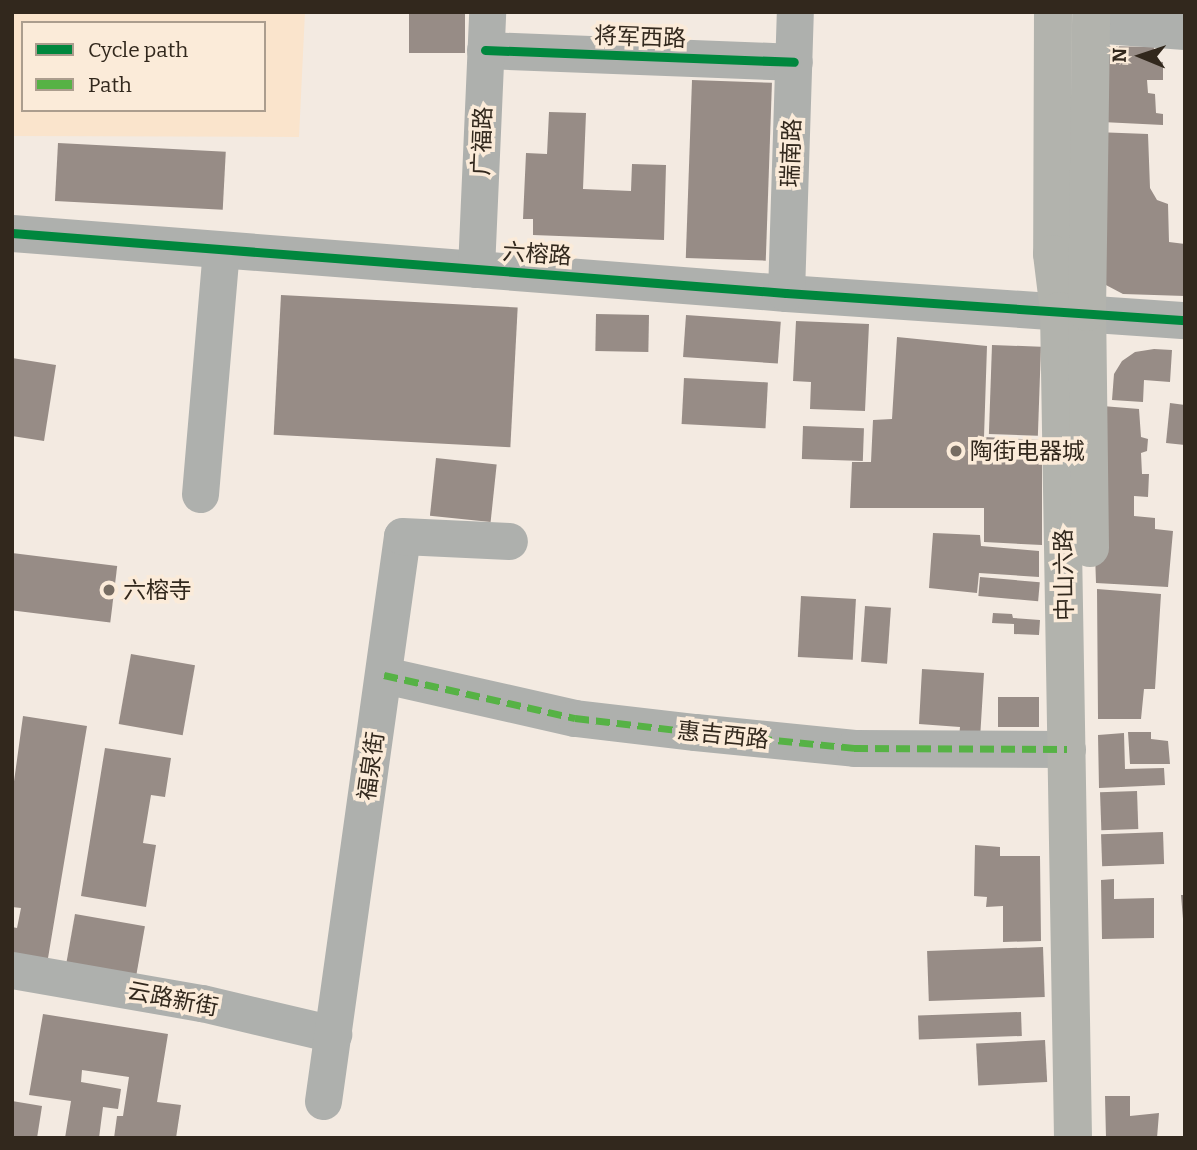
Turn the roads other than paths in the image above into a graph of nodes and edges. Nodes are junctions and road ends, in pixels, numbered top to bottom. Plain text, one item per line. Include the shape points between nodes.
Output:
1 (487, 12) edge
2 (796, 12) edge
3 (1053, 12) edge
4 (1091, 18) edge
5 (1185, 32) edge
6 (485, 50) junction
7 (794, 62) junction
8 (12, 233) edge
9 (220, 250) junction
10 (476, 269) junction
11 (786, 293) junction
12 (1073, 312) junction
13 (1185, 320) edge
14 (200, 494) dead end
15 (509, 541) dead end
16 (384, 675) junction
17 (1067, 749) junction
18 (12, 970) edge
19 (333, 1034) junction
20 (323, 1101) dead end
21 (1073, 1138) edge
22 (1100, 1138) edge

1 - 6 street, 广福路
2 - 7 street, 瑞南路
3 - 12 main road, 中山六路 via 1052,254
4 - 5 street
4 - 12 main road, 中山六路
6 - 7 street, 将军西路
6 - 10 street, 广福路
7 - 11 street, 瑞南路
8 - 9 street, 六榕路
9 - 10 street, 六榕路
9 - 14 street
10 - 11 street, 六榕路
11 - 12 street, 六榕路
12 - 13 street, 六榕路
12 - 17 main road, 中山六路
12 - 22 main road, 中山六路
15 - 16 street, 福泉街 via 402,536
16 - 17 street, 惠吉西路 via 575,718 695,732 854,748
16 - 19 street, 福泉街
17 - 21 main road, 中山六路
18 - 19 street, 云路新街 via 202,1003
19 - 20 street, 福泉街

